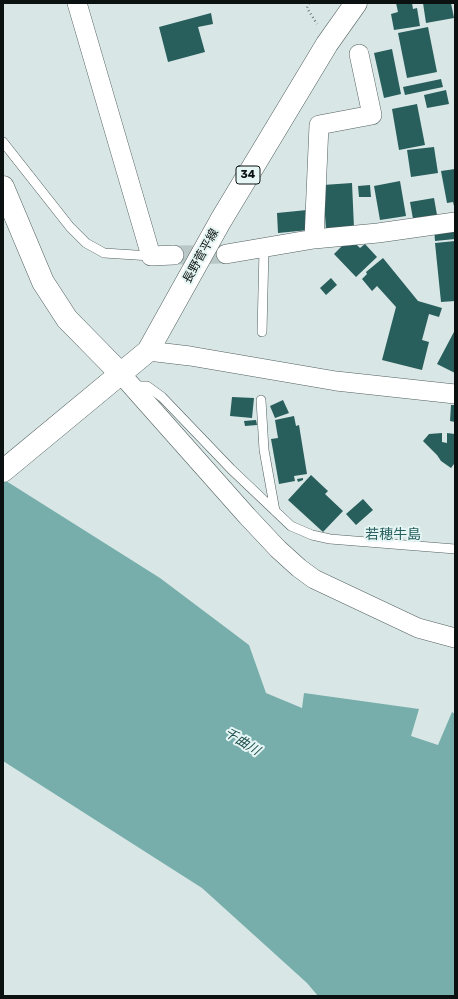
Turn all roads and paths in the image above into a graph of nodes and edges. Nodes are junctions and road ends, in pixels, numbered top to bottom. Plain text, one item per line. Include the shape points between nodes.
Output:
1 (76, 3) edge
2 (309, 3) edge
3 (356, 3) edge
4 (316, 24) dead end
5 (359, 54) dead end
6 (3, 142) edge
7 (3, 187) edge
8 (455, 222) edge
9 (314, 239) junction
10 (264, 249) junction
11 (226, 254) tunnel mouth
12 (174, 255) tunnel mouth
13 (151, 256) junction
14 (262, 332) dead end
15 (148, 351) junction
16 (119, 382) junction
17 (455, 394) edge
18 (261, 400) dead end
19 (3, 471) edge
20 (275, 511) junction
21 (455, 549) edge
22 (455, 638) edge

1 - 13 street
2 - 4 path via 307,8
3 - 15 main road, 長野菅平線 / 34 via 327,44 221,220
5 - 9 street via 372,115 319,125
6 - 13 lane via 70,227 86,243 104,253
7 - 16 main road via 43,282 67,319
8 - 9 street
9 - 10 street
10 - 11 street
10 - 14 lane
12 - 13 street
15 - 16 main road, 長野菅平線 / 34
15 - 17 street via 336,381
16 - 19 main road, 長野菅平線 / 34
16 - 20 lane via 147,386 162,398
16 - 22 street via 299,568 314,579 418,628
18 - 20 lane via 264,450
20 - 21 lane via 291,526 330,539

